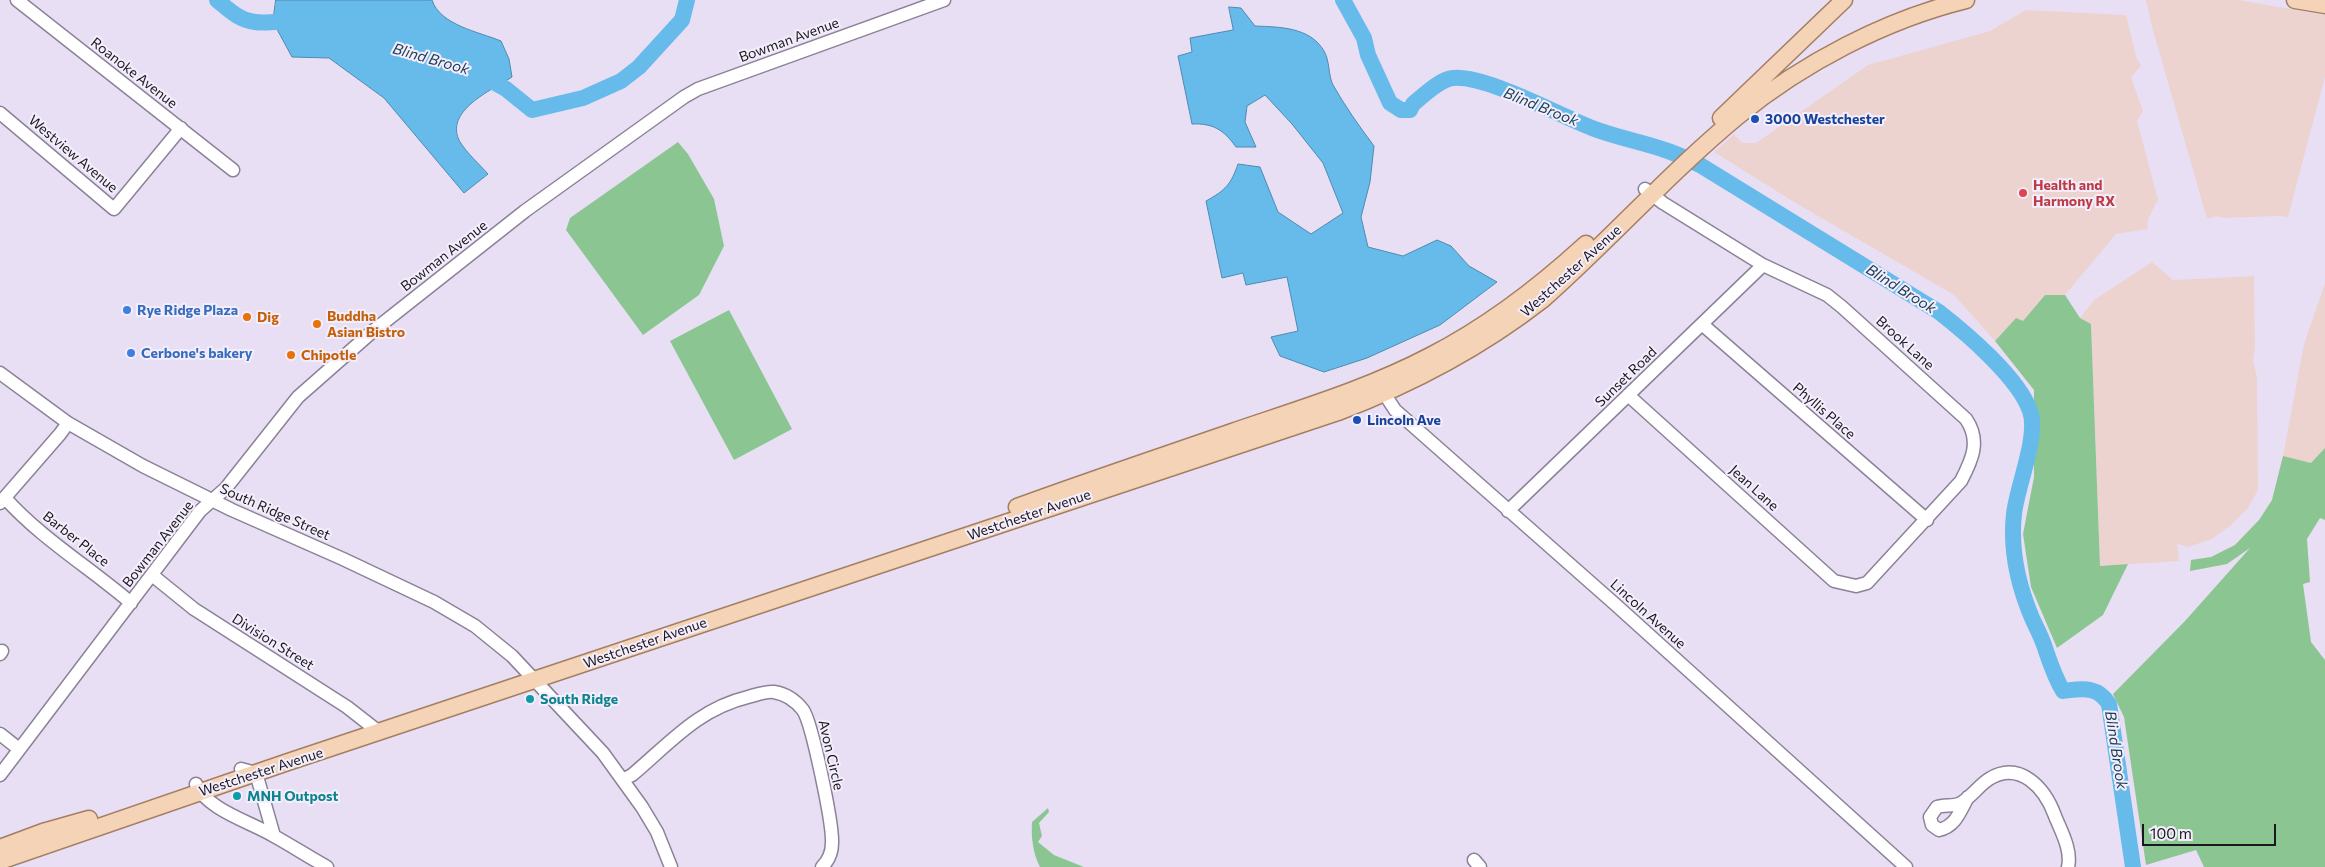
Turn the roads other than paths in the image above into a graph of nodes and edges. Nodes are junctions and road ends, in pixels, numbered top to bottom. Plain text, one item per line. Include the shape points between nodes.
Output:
1 (17, 0) edge
2 (944, 0) edge
3 (1844, 0) edge
4 (1966, 0) edge
5 (2295, 0) edge
6 (2325, 6) edge
7 (1828, 7) edge
8 (0, 113) edge
9 (181, 128) junction
10 (1697, 147) junction
11 (233, 170) dead end
12 (1649, 192) junction
13 (1763, 265) junction
14 (1703, 325) junction
15 (0, 373) edge
16 (1380, 387) junction
17 (1628, 395) junction
18 (68, 423) junction
19 (212, 500) junction
20 (3, 501) edge
21 (1508, 511) junction
22 (1926, 520) junction
23 (152, 575) junction
24 (1867, 583) joint
25 (131, 603) junction
26 (532, 677) junction
27 (375, 729) junction
28 (0, 734) edge
29 (19, 749) junction
30 (249, 771) junction
31 (0, 776) edge
32 (624, 779) junction
33 (198, 788) junction
34 (1968, 797) dead end
35 (274, 836) junction
36 (0, 848) edge
37 (0, 860) edge
38 (826, 866) edge
39 (327, 867) edge
40 (671, 867) edge
41 (1906, 867) edge
42 (2068, 867) edge

1 - 9 street, Roanoke Avenue
2 - 19 street, Bowman Avenue via 698,89 664,110 525,211 374,331 298,398 226,488
3 - 7 main road, Westchester Avenue
4 - 10 main road, Westchester Avenue via 1917,15 1828,56 1775,88
5 - 6 main road
7 - 10 main road, Westchester Avenue
8 - 9 street, Westview Avenue via 114,209
9 - 11 street, Roanoke Avenue
10 - 12 main road, Westchester Avenue
12 - 13 street, Brook Lane
12 - 16 main road, Westchester Avenue via 1524,296
13 - 14 street, Sunset Road
13 - 22 street, Brook Lane via 1826,295 1842,307 1946,399 1971,427 1975,445 1970,463 1960,482
14 - 17 street, Sunset Road
14 - 22 street, Phyllis Place
15 - 18 street, South Ridge Street
16 - 21 street, Lincoln Avenue via 1395,410
16 - 26 main road, Westchester Avenue via 1338,412
17 - 21 street, Sunset Road
17 - 24 street, Jean Lane via 1834,581 1856,586
18 - 19 street, South Ridge Street via 143,466
18 - 20 street
19 - 23 street, Bowman Avenue
19 - 26 street, South Ridge Street via 434,602 475,626
20 - 25 street, Barber Place
21 - 41 street, Lincoln Avenue
22 - 24 street, Brook Lane
23 - 25 street, Bowman Avenue
23 - 27 street, Division Street via 194,609 347,707
25 - 29 street, Bowman Avenue
26 - 27 main road, Westchester Avenue
26 - 32 street, South Ridge Street
27 - 30 main road, Westchester Avenue
28 - 29 street
29 - 31 street, Bowman Avenue
30 - 33 main road, Westchester Avenue
30 - 35 street
32 - 38 street, Avon Circle via 704,714 762,693 774,692 785,696 803,710 811,732 830,818 832,843
32 - 40 street, South Ridge Street via 657,832
33 - 35 street via 221,808
33 - 36 main road, Westchester Avenue via 43,832
33 - 37 main road, Westchester Avenue
34 - 42 street via 1989,779 2004,773 2028,777 2052,808 2069,854
35 - 39 street

